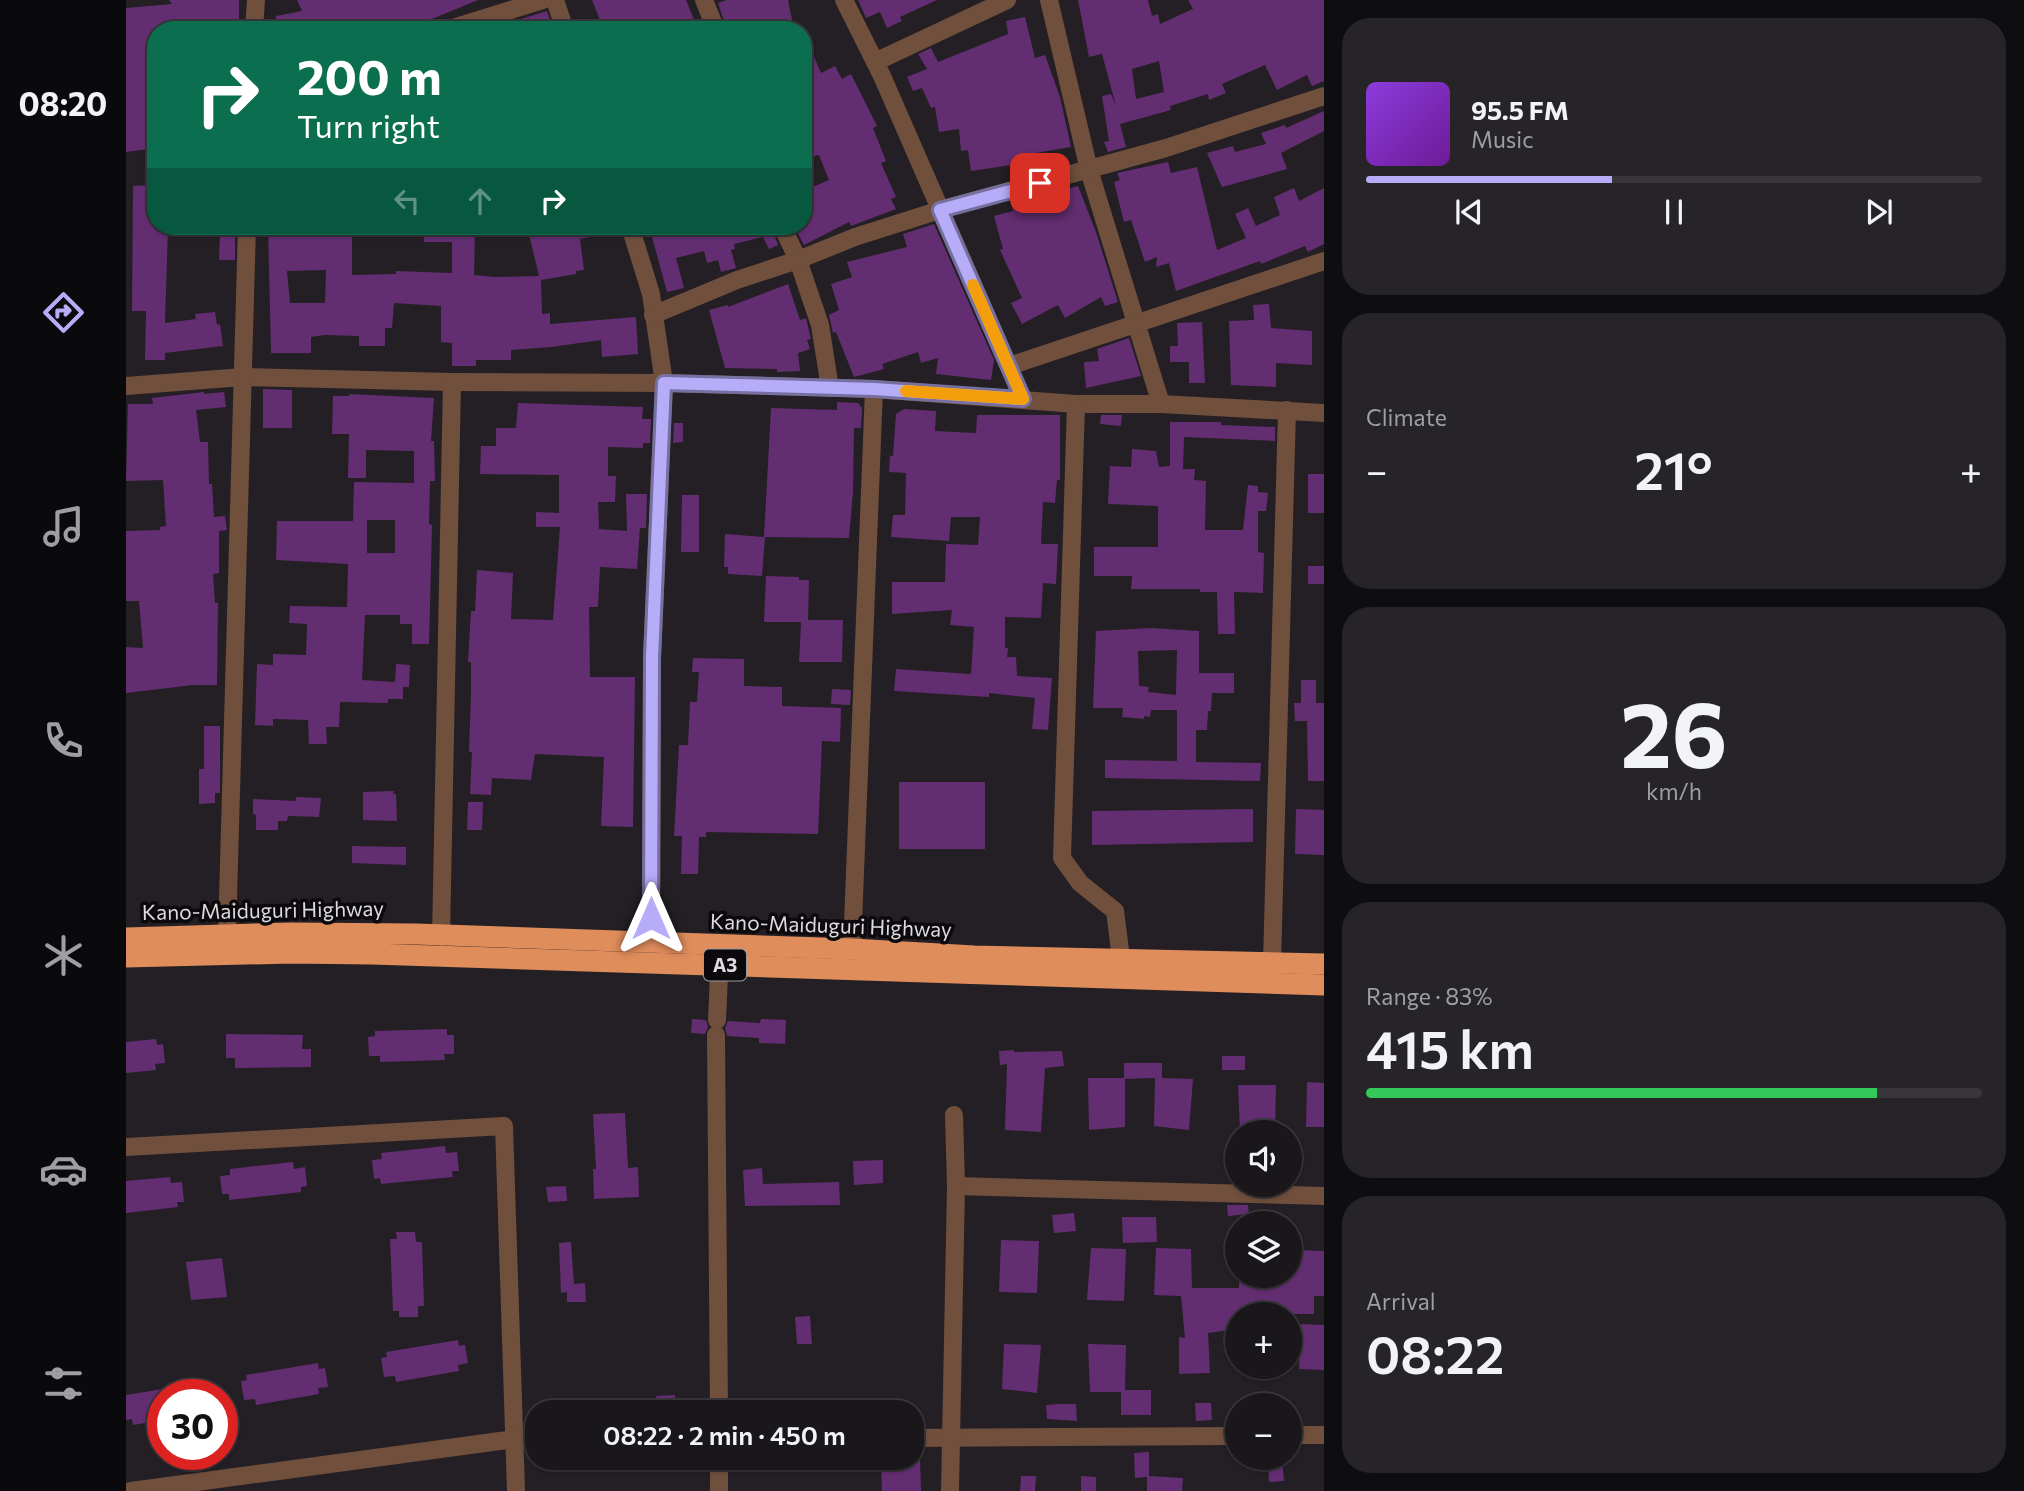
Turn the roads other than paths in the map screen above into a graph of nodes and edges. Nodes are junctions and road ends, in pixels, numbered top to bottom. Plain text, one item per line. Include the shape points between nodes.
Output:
1 (256, 0) edge
2 (543, 0) edge
3 (555, 0) edge
4 (704, 0) edge
5 (844, 0) edge
6 (1007, 0) edge
7 (1049, 0) edge
8 (255, 21) edge
9 (475, 21) edge
10 (562, 21) edge
11 (712, 21) edge
12 (876, 62) junction
13 (1324, 96) edge
14 (1089, 170) junction
15 (940, 210) junction
16 (247, 235) edge
17 (633, 235) edge
18 (786, 235) edge
19 (798, 260) junction
20 (1324, 261) edge
21 (653, 315) junction
22 (1137, 323) junction
23 (1009, 366) junction
24 (243, 377) junction
25 (452, 382) junction
26 (664, 383) junction
27 (126, 386) edge
28 (830, 388) junction
29 (874, 389) junction
30 (1023, 399) junction
31 (1076, 404) junction
32 (1161, 404) junction
33 (1287, 411) junction
34 (1324, 413) edge
35 (227, 934) junction
36 (441, 937) junction
37 (126, 938) edge
38 (651, 943) junction
39 (852, 949) junction
40 (720, 955) junction
41 (126, 957) edge
42 (1121, 958) junction
43 (1272, 963) junction
44 (1324, 964) edge
45 (1324, 985) edge
46 (954, 1115) dead end
47 (126, 1147) edge
48 (956, 1186) junction
49 (1324, 1196) edge
50 (719, 1400) edge
51 (1302, 1435) edge
52 (1324, 1435) edge
53 (1225, 1436) edge
54 (924, 1438) edge
55 (514, 1439) junction
56 (525, 1439) edge
57 (951, 1439) junction
58 (719, 1470) edge
59 (131, 1491) edge
60 (516, 1491) edge
61 (719, 1491) edge
62 (950, 1491) edge

1 - 8 street
2 - 9 street
3 - 10 street
4 - 11 street
5 - 12 street
6 - 12 street
7 - 14 street
12 - 15 street
13 - 14 street
14 - 15 street
14 - 22 street
15 - 19 street
15 - 23 street
16 - 24 street
17 - 21 street
18 - 19 street
19 - 21 street
19 - 28 street via 820,325
20 - 22 street
21 - 26 street
22 - 23 street
22 - 32 street
23 - 30 street
24 - 25 street
24 - 27 street
24 - 35 street
25 - 26 street
25 - 36 street
26 - 28 street
26 - 38 street via 652,658
28 - 29 street
29 - 30 street
29 - 39 street
30 - 31 street
31 - 32 street
31 - 42 street via 1062,858 1080,883 1115,911
32 - 33 street
33 - 34 street
33 - 43 street
35 - 36 highway, Kano-Maiduguri Highway / A3
35 - 37 highway, Kano-Maiduguri Highway / A3
36 - 38 highway, Kano-Maiduguri Highway / A3
38 - 40 highway, Kano-Maiduguri Highway / A3
39 - 40 highway, Kano-Maiduguri Highway / A3
39 - 42 highway, Kano-Maiduguri Highway / A3
40 - 41 highway, Kano-Maiduguri Highway / A3
40 - 45 highway, Kano-Maiduguri Highway / A3
40 - 50 street via 716,1027
42 - 43 highway, Kano-Maiduguri Highway / A3
43 - 44 highway, Kano-Maiduguri Highway / A3
46 - 48 street
47 - 55 street via 504,1126
48 - 49 street
48 - 57 street
51 - 52 street
53 - 57 street
54 - 57 street
55 - 56 street
55 - 59 street
55 - 60 street
57 - 62 street
58 - 61 street

